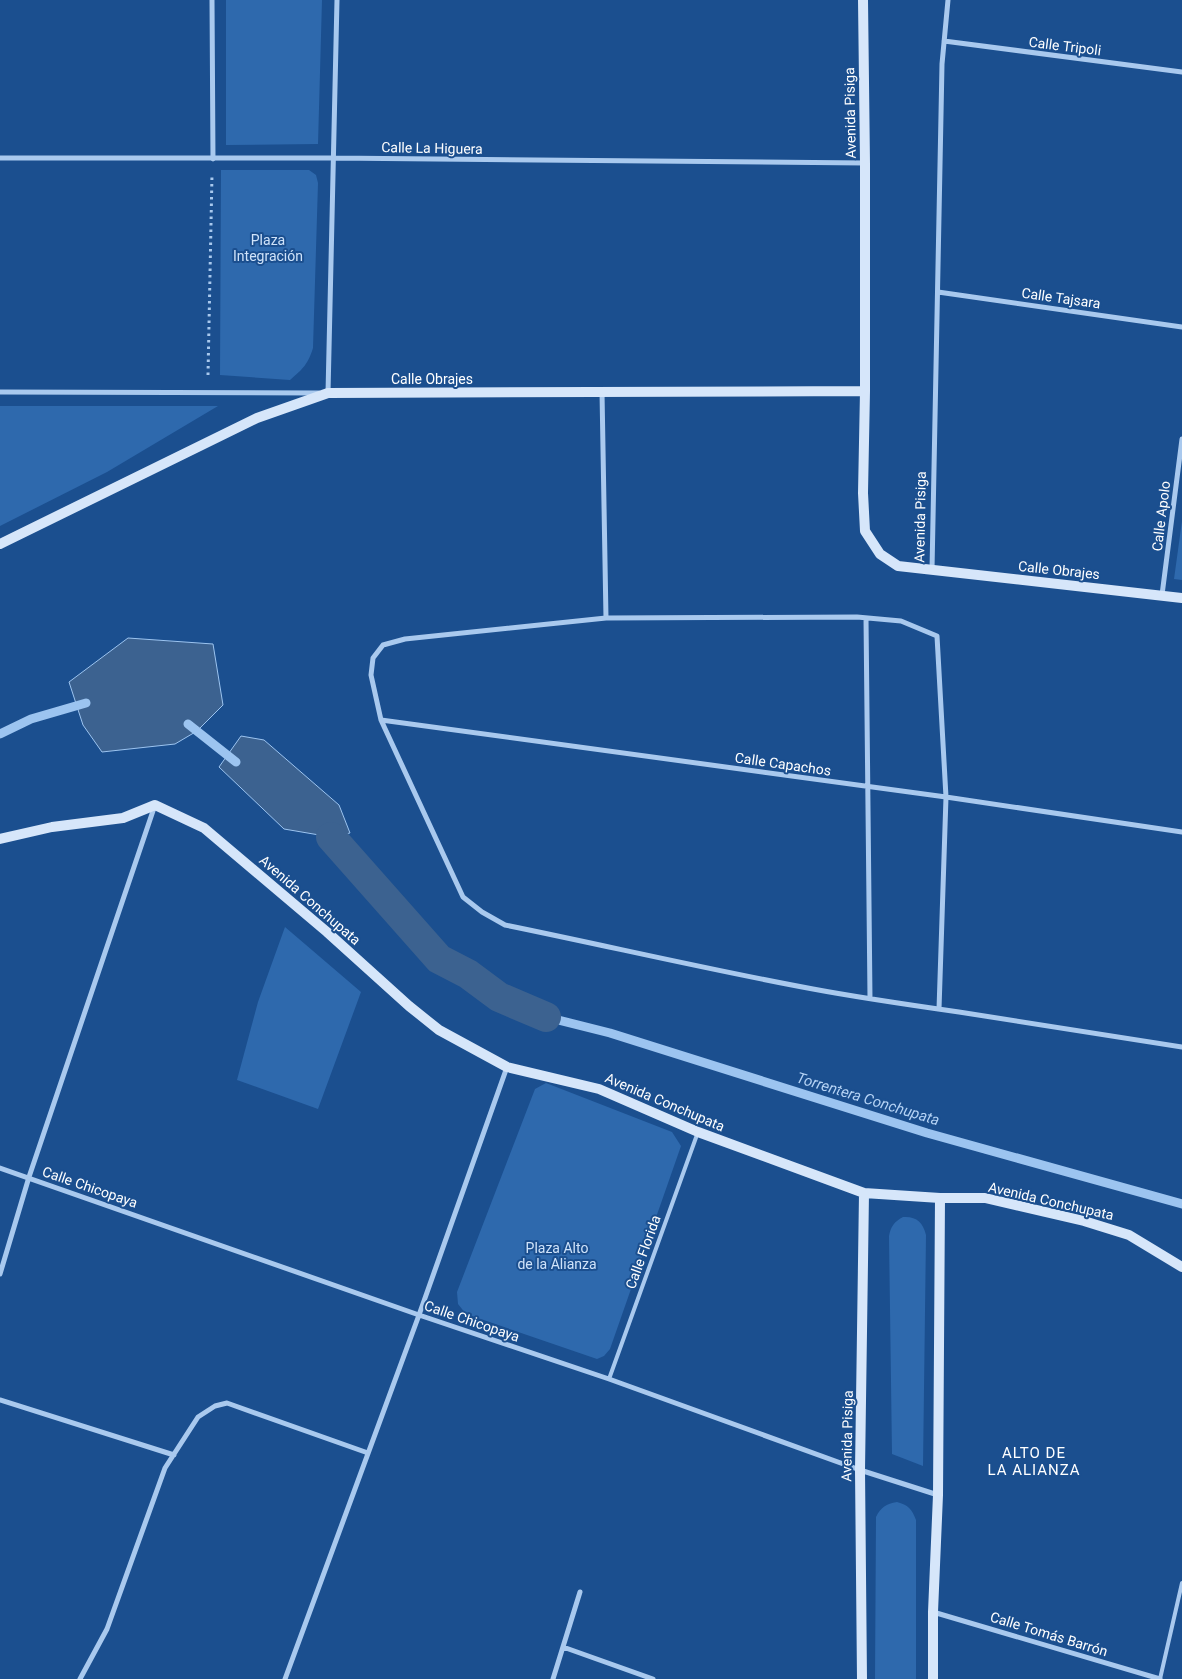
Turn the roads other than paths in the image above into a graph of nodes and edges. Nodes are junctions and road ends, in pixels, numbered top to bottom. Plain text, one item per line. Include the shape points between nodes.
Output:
1 (212, 0) edge
2 (338, 0) edge
3 (863, 0) edge
4 (948, 0) edge
5 (944, 41) junction
6 (1182, 72) edge
7 (0, 158) edge
8 (334, 158) junction
9 (213, 159) junction
10 (865, 163) junction
11 (938, 292) junction
12 (1182, 327) edge
13 (865, 391) junction
14 (0, 392) edge
15 (602, 392) junction
16 (328, 393) junction
17 (1182, 439) edge
18 (0, 544) edge
19 (932, 570) junction
20 (1162, 595) junction
21 (1182, 598) edge
22 (606, 618) junction
23 (866, 618) junction
24 (381, 720) junction
25 (867, 787) junction
26 (946, 797) junction
27 (155, 804) junction
28 (1182, 832) edge
29 (0, 839) edge
30 (870, 998) junction
31 (939, 1009) junction
32 (1182, 1047) edge
33 (508, 1067) junction
34 (698, 1132) junction
35 (0, 1168) edge
36 (29, 1177) junction
37 (864, 1193) junction
38 (940, 1198) junction
39 (1182, 1267) edge
40 (0, 1274) edge
41 (419, 1315) junction
42 (609, 1379) junction
43 (0, 1400) edge
44 (368, 1452) junction
45 (174, 1455) junction
46 (860, 1470) junction
47 (938, 1495) junction
48 (1182, 1583) edge
49 (580, 1592) dead end
50 (932, 1612) junction
51 (563, 1647) junction
52 (80, 1679) edge
53 (285, 1679) edge
54 (553, 1679) edge
55 (653, 1679) edge
56 (862, 1679) edge
57 (933, 1679) edge
58 (1160, 1679) edge

1 - 9 street
2 - 8 street
3 - 10 street, Avenida Pisiga
4 - 5 street, Avenida Pisiga
5 - 6 street, Calle Tripoli
5 - 11 street, Avenida Pisiga
7 - 9 street, Calle La Higuera
8 - 9 street, Calle La Higuera
8 - 10 street, Calle La Higuera
8 - 16 street
10 - 13 street, Avenida Pisiga
11 - 12 street, Calle Tajsara
11 - 19 street, Avenida Pisiga
13 - 15 street, Calle Obrajes
13 - 19 street, Avenida Pisiga via 865,531 880,554 898,566
14 - 16 street, Calle Obrajes
15 - 16 street, Calle Obrajes
15 - 22 street
16 - 18 street via 257,418
17 - 20 street, Calle Apolo
19 - 20 street, Calle Obrajes
20 - 21 street, Calle Obrajes
22 - 23 street
22 - 24 street via 406,639 383,645 373,658 371,675
23 - 25 street
23 - 26 street via 901,621 937,636
24 - 25 street, Calle Capachos
24 - 30 street via 463,897 482,912 505,925
25 - 26 street, Calle Capachos
25 - 30 street
26 - 28 street, Calle Capachos
26 - 31 street
27 - 29 street via 123,818 52,826
27 - 33 street, Avenida Conchupata via 204,828 439,1030
27 - 36 street
30 - 31 street
31 - 32 street
33 - 34 street, Avenida Conchupata via 599,1088
33 - 41 street
34 - 37 street, Avenida Conchupata
34 - 42 lane, Calle Florida
35 - 36 street, Calle Chicopaya
36 - 40 street
36 - 41 street, Calle Chicopaya
37 - 38 street, Avenida Conchupata
37 - 46 street, Avenida Pisiga
38 - 39 street, Avenida Conchupata via 985,1198 1130,1234
38 - 47 street
41 - 42 street, Calle Chicopaya
41 - 44 street
42 - 46 street, Calle Chicopaya
43 - 45 street
44 - 45 street via 227,1403 215,1406 198,1417
44 - 53 street
45 - 52 street via 166,1468 107,1629
46 - 47 street, Calle Chicopaya
46 - 56 street, Avenida Pisiga
47 - 50 street
48 - 58 lane
49 - 51 street
50 - 57 street
50 - 58 street, Calle Tomás Barrón
51 - 54 street
51 - 55 street

